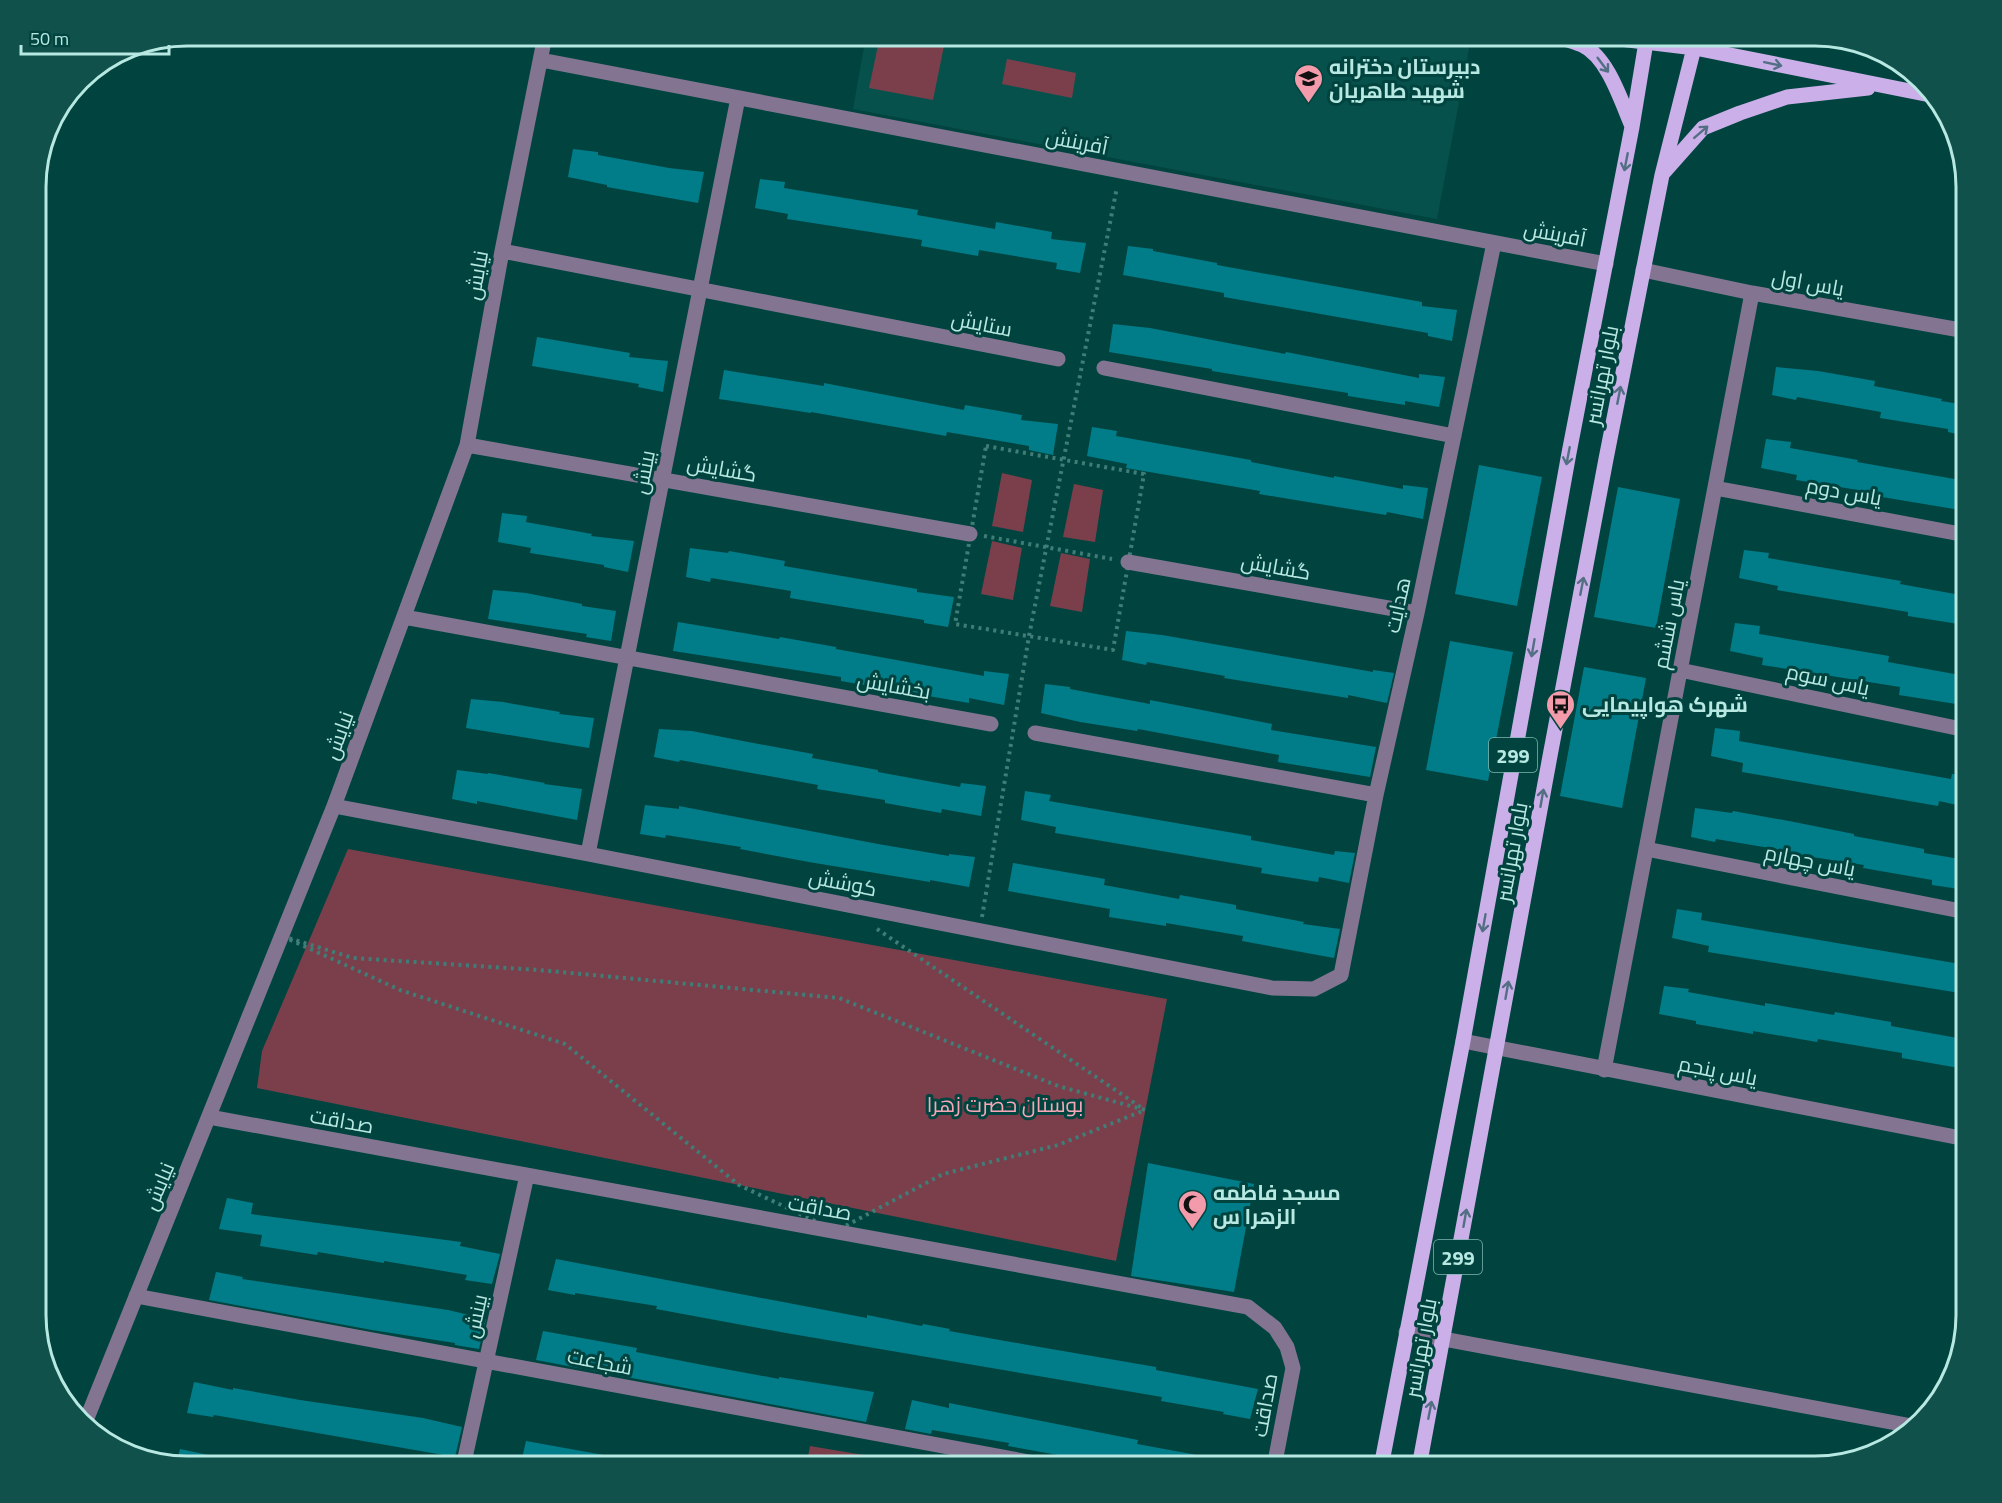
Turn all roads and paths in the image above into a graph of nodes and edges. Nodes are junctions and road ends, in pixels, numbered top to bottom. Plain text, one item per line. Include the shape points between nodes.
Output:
1 (543, 46) edge
2 (1584, 46) edge
3 (1646, 46) edge
4 (1695, 46) edge
5 (1713, 46) edge
6 (541, 60) junction
7 (1884, 87) junction
8 (1918, 93) edge
9 (738, 98) junction
10 (1632, 127) junction
11 (1120, 171) junction
12 (1662, 175) junction
13 (1494, 243) junction
14 (502, 251) junction
15 (1606, 264) junction
16 (1643, 270) junction
17 (700, 289) junction
18 (1752, 293) junction
19 (1956, 330) edge
20 (1058, 359) joint
21 (1083, 364) junction
22 (1104, 368) joint
23 (1454, 436) junction
24 (467, 445) junction
25 (1064, 459) junction
26 (663, 479) junction
27 (1715, 488) junction
28 (1956, 533) edge
29 (970, 534) junction
30 (1047, 547) junction
31 (1128, 562) junction
32 (1417, 613) junction
33 (404, 617) junction
34 (1029, 636) junction
35 (627, 658) junction
36 (1680, 670) junction
37 (992, 724) joint
38 (1956, 728) edge
39 (1014, 729) junction
40 (1035, 733) joint
41 (1376, 795) junction
42 (334, 806) junction
43 (1646, 849) junction
44 (588, 854) junction
45 (1956, 910) edge
46 (875, 928) dead end
47 (980, 931) junction
48 (282, 936) junction
49 (1341, 975) joint
50 (1462, 1041) junction
51 (1496, 1048) junction
52 (1604, 1070) junction
53 (1145, 1110) junction
54 (209, 1117) junction
55 (1956, 1137) edge
56 (527, 1175) junction
57 (836, 1231) junction
58 (136, 1296) junction
59 (1406, 1332) junction
60 (1443, 1339) junction
61 (487, 1361) junction
62 (88, 1415) edge
63 (1904, 1424) edge
64 (465, 1456) edge
65 (997, 1456) edge
66 (1277, 1456) edge
67 (1383, 1456) edge
68 (1421, 1456) edge

1 - 6 street, نیایش
2 -> 10 main road via 1610,76
3 - 10 main road, بلوار تهرانسر / 299
4 - 12 main road, بلوار تهرانسر / 299
5 -> 7 main road
6 - 9 street, آفرینش
6 - 14 street, نیایش
7 - 8 main road
12 -> 7 main road via 1703,128 1740,112 1787,97
9 - 11 street, آفرینش
9 - 17 street, بینش
10 -> 15 main road, بلوار تهرانسر / 299
11 - 13 street, آفرینش
11 - 21 path
12 - 16 main road, بلوار تهرانسر / 299
13 - 15 street, آفرینش
13 - 23 street, هدایت
14 - 17 street, ستایش
14 - 24 street, نیایش
15 -> 50 main road, بلوار تهرانسر / 299
16 - 18 street, یاس اول
51 -> 16 main road, بلوار تهرانسر / 299
17 - 20 street, ستایش
17 - 26 street, بینش
18 - 19 street, یاس اول
18 - 27 street, یاس ششم
20 - 21 path
21 - 22 path
21 - 25 path
22 - 23 street
23 - 32 street, هدایت
24 - 26 street, گشایش
24 - 33 street, نیایش
25 - 29 path via 986,446
25 - 30 path
25 - 31 path via 1144,474
26 - 29 street, گشایش
26 - 35 street, بینش
27 - 28 street, یاس دوم
27 - 36 street, یاس ششم
29 - 30 path
29 - 34 path via 955,624
30 - 31 path
30 - 34 path
31 - 32 street, گشایش
31 - 34 path via 1113,650
32 - 41 street, هدایت
33 - 35 street, بخشایش
33 - 42 street, نیایش
34 - 39 path
35 - 37 street, بخشایش
35 - 44 street, بینش
36 - 38 street, یاس سوم
36 - 43 street, یاس ششم
37 - 39 path
39 - 40 path
39 - 47 path
40 - 41 street
41 - 49 street, هدایت
42 - 44 street, کوشش
42 - 48 street, نیایش
43 - 45 street, یاس چهارم
43 - 52 street, یاس ششم
44 - 47 street, کوشش
46 - 53 path
47 - 49 street, کوشش via 1272,988 1314,989
48 - 53 path via 353,958 539,970 839,998 1058,1086
48 - 54 street, نیایش
48 - 57 path via 400,990 565,1044 739,1185
50 - 51 street, یاس پنجم
50 - 59 main road, بلوار تهرانسر / 299
51 - 52 street, یاس پنجم
60 -> 51 main road, بلوار تهرانسر / 299
52 - 55 street, یاس پنجم
53 - 57 path via 1058,1145 943,1174
54 - 56 street, صداقت
54 - 58 street, نیایش
56 - 57 street, صداقت
56 - 61 street, بینش
57 - 66 street, صداقت via 1248,1307 1275,1328 1287,1347 1293,1368
58 - 61 street, شجاعت
58 - 62 street, نیایش
59 - 60 street
59 - 67 main road, بلوار تهرانسر / 299
60 - 63 street
68 -> 60 main road, بلوار تهرانسر / 299
61 - 64 street, بینش
61 - 65 street, شجاعت

